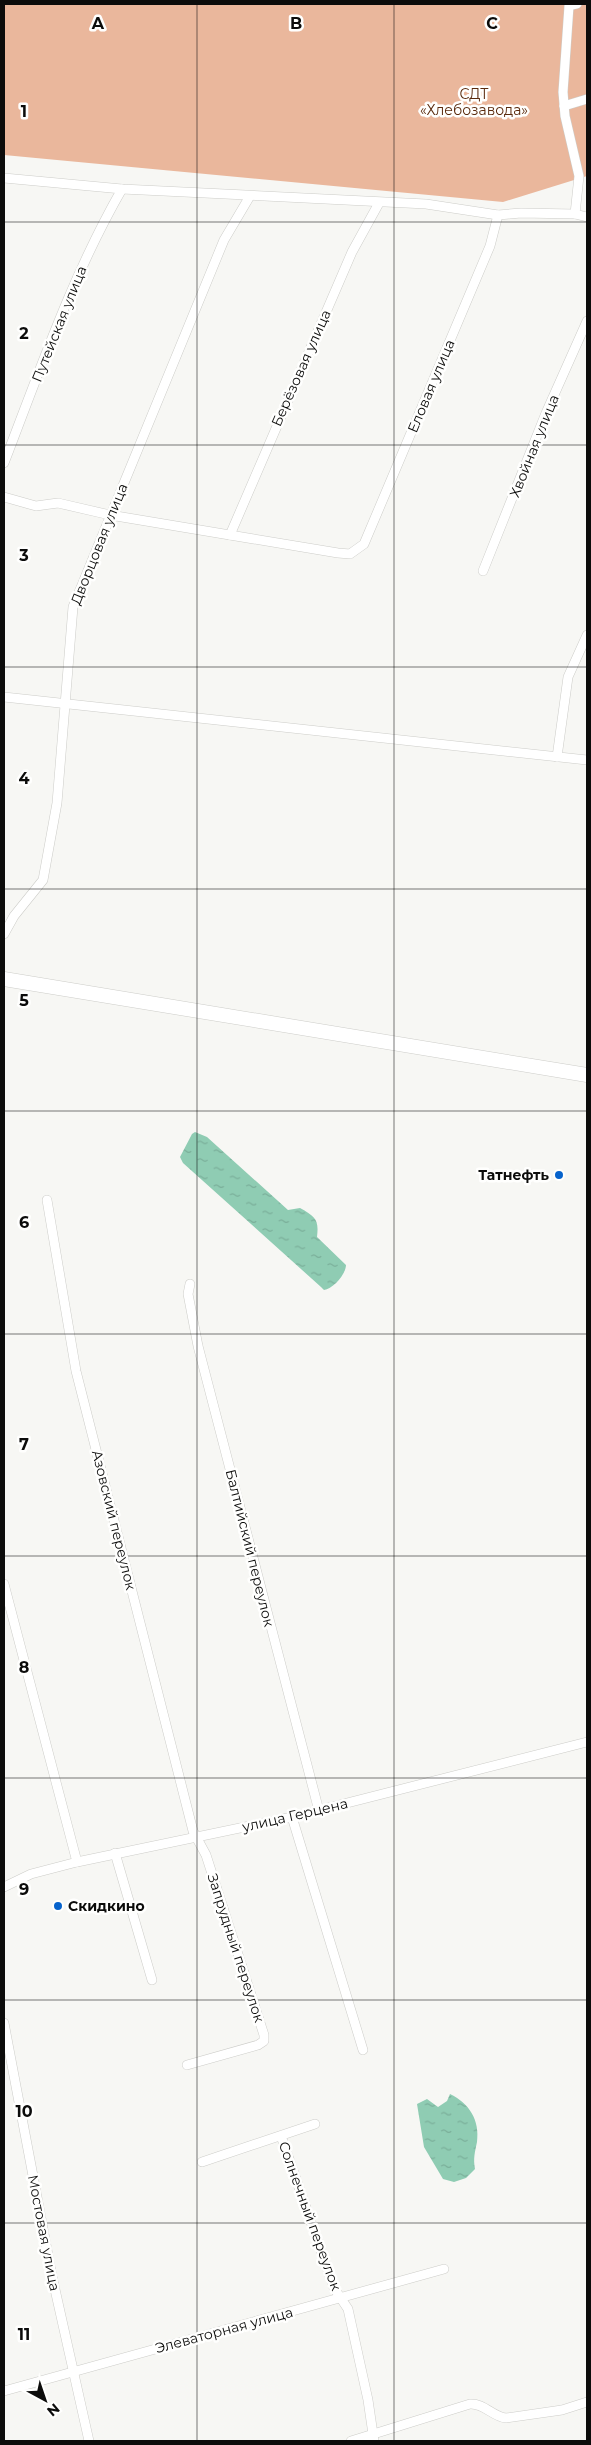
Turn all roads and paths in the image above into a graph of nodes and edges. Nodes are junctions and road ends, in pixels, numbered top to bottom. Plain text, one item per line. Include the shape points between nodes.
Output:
1 (577, 4) edge
2 (587, 99) edge
3 (564, 106) junction
4 (4, 178) edge
5 (122, 189) junction
6 (250, 196) junction
7 (379, 203) junction
8 (575, 214) junction
9 (498, 215) junction
10 (587, 217) edge
11 (587, 321) edge
12 (4, 463) edge
13 (4, 497) edge
14 (110, 515) junction
15 (230, 535) junction
16 (483, 571) dead end
17 (587, 635) edge
18 (4, 697) edge
19 (65, 704) junction
20 (557, 757) junction
21 (587, 760) edge
22 (4, 934) edge
23 (4, 980) edge
24 (587, 1075) edge
25 (46, 1200) dead end
26 (190, 1284) dead end
27 (4, 1584) edge
28 (587, 1742) edge
29 (319, 1811) junction
30 (292, 1817) junction
31 (195, 1838) junction
32 (115, 1853) junction
33 (77, 1862) junction
34 (4, 1887) edge
35 (152, 1980) dead end
36 (4, 2023) edge
37 (363, 2050) dead end
38 (186, 2065) dead end
39 (315, 2124) dead end
40 (281, 2136) junction
41 (202, 2162) dead end
42 (444, 2269) dead end
43 (341, 2299) junction
44 (73, 2372) junction
45 (4, 2391) edge
46 (587, 2402) edge
47 (374, 2438) edge
48 (89, 2441) edge
49 (351, 2441) edge

1 - 3 street via 569,6
2 - 3 street
3 - 8 street via 579,176
4 - 5 street
5 - 6 street
5 - 12 street, Путейская улица via 99,228 68,297
6 - 7 street
6 - 14 street, Дворцовая улица via 224,240
7 - 9 street via 426,204
7 - 15 street, Берёзовая улица via 348,261
8 - 9 street
8 - 10 street
9 - 15 street, Еловая улица via 482,264 364,544 350,554
11 - 16 street, Хвойная улица via 546,413
13 - 14 street via 36,506 58,503
14 - 15 street
14 - 19 street, Дворцовая улица via 73,607
17 - 20 street via 568,676
18 - 19 street
19 - 20 street
19 - 22 street, Дворцовая улица via 56,803 42,880
20 - 21 street
23 - 24 main road
25 - 31 street, Азовский переулок via 76,1371
26 - 29 street, Балтийский переулок via 188,1294 198,1346
27 - 33 street
28 - 29 street, улица Герцена
29 - 30 street, улица Герцена
30 - 31 street, улица Герцена
30 - 37 street
31 - 32 street, улица Герцена
31 - 38 street, Запрудный переулок via 206,1855 264,2041
32 - 33 street, улица Герцена
32 - 35 street
33 - 34 street, улица Герцена via 31,1874
36 - 44 street, Мостовая улица
39 - 40 street
40 - 41 street
40 - 43 street, Солнечный переулок via 334,2288
42 - 43 street, Элеваторная улица
43 - 44 street, Элеваторная улица
43 - 47 street, Солнечный переулок via 348,2309
44 - 45 street, Элеваторная улица
44 - 48 street, Мостовая улица
46 - 47 street via 562,2410 506,2418 475,2404
47 - 49 street

